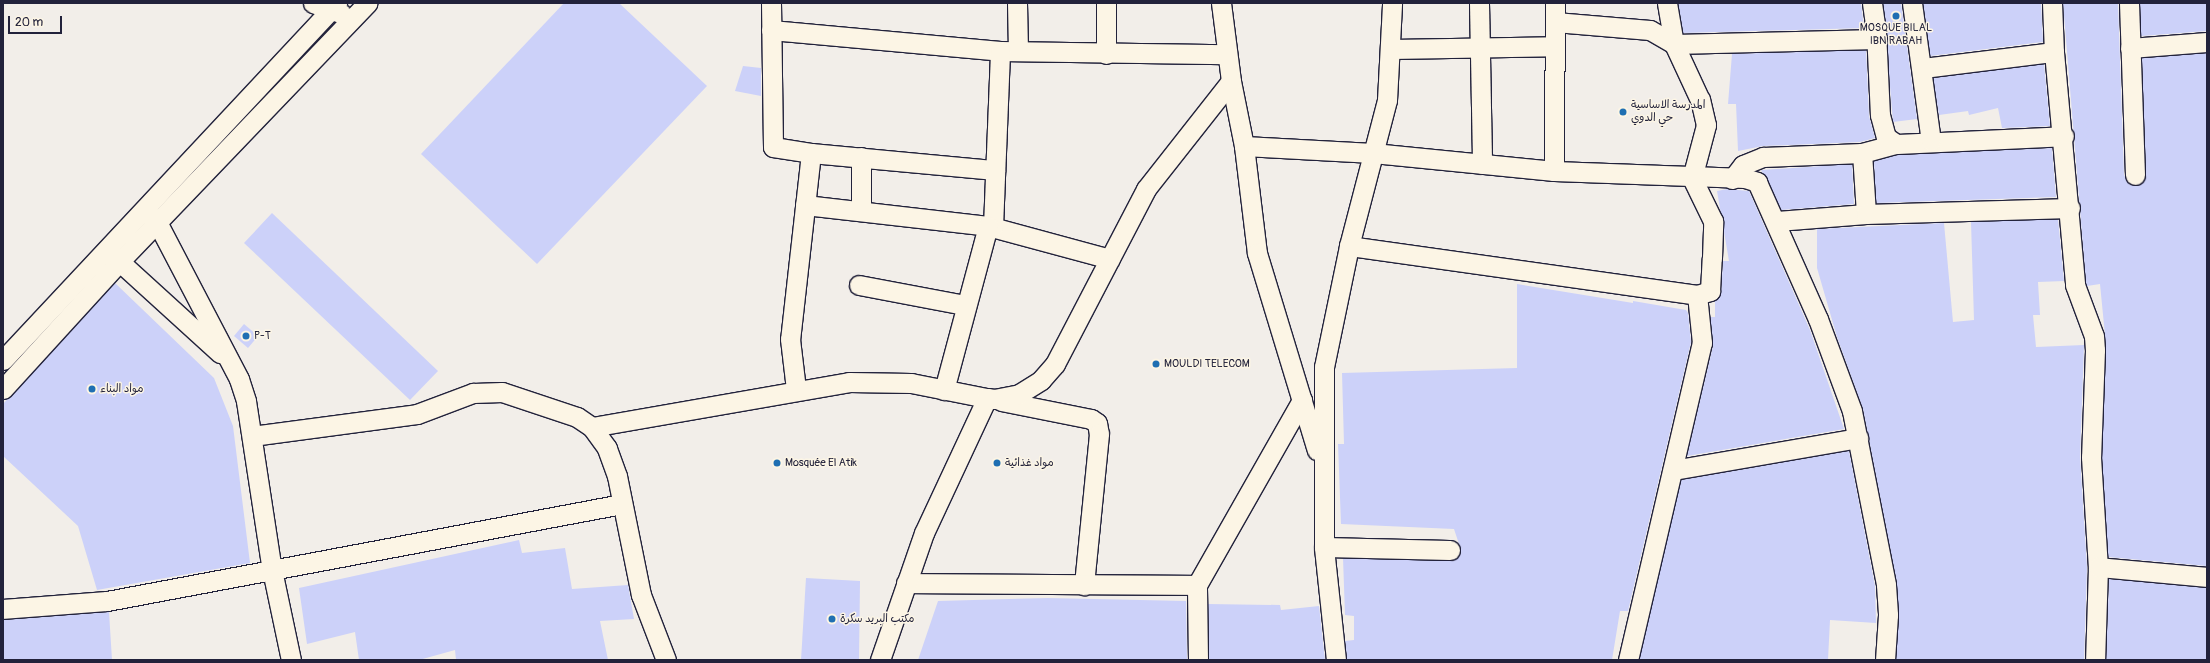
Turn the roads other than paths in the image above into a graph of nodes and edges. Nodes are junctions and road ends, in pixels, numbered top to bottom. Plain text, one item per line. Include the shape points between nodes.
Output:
1 (313, 3) edge
2 (367, 3) edge
3 (771, 3) edge
4 (1017, 3) edge
5 (1106, 3) edge
6 (1221, 3) edge
7 (1392, 3) edge
8 (1479, 3) edge
9 (1555, 3) edge
10 (1667, 3) edge
11 (1872, 3) edge
12 (1912, 3) edge
13 (2052, 3) edge
14 (2129, 3) edge
15 (334, 6) edge
16 (353, 18) junction
17 (1555, 22) junction
18 (772, 30) junction
19 (1877, 39) junction
20 (2207, 42) edge
21 (1674, 44) junction
22 (1555, 46) junction
23 (1479, 48) junction
24 (2130, 48) junction
25 (1391, 50) junction
26 (1009, 51) junction
27 (2054, 52) junction
28 (1106, 54) junction
29 (1227, 54) junction
30 (1922, 68) junction
31 (1231, 81) junction
32 (2064, 136) junction
33 (1931, 141) junction
34 (1896, 144) junction
35 (1244, 146) junction
36 (811, 153) junction
37 (1374, 153) junction
38 (1862, 154) junction
39 (860, 157) junction
40 (1482, 164) junction
41 (995, 170) junction
42 (1554, 171) junction
43 (2134, 175) dead end
44 (1692, 178) junction
45 (1732, 179) junction
46 (805, 205) junction
47 (2070, 208) junction
48 (144, 209) junction
49 (860, 211) junction
50 (1866, 214) junction
51 (1777, 221) junction
52 (157, 222) junction
53 (990, 226) junction
54 (1349, 246) junction
55 (113, 256) junction
56 (1110, 259) junction
57 (860, 285) dead end
58 (1698, 295) junction
59 (965, 305) junction
60 (3, 360) edge
61 (230, 362) junction
62 (3, 389) edge
63 (796, 389) junction
64 (944, 390) junction
65 (990, 399) junction
66 (1302, 400) junction
67 (592, 427) junction
68 (252, 436) junction
69 (1858, 438) junction
70 (1323, 470) junction
71 (1673, 470) junction
72 (622, 504) junction
73 (1324, 547) junction
74 (1450, 550) dead end
75 (2098, 567) junction
76 (272, 570) junction
77 (2207, 577) edge
78 (906, 583) junction
79 (1084, 585) junction
80 (1197, 586) junction
81 (3, 609) edge
82 (291, 660) edge
83 (666, 660) edge
84 (880, 660) edge
85 (1198, 660) edge
86 (1336, 660) edge
87 (1628, 660) edge
88 (1885, 660) edge
89 (2095, 660) edge

1 - 15 street
2 - 16 street
3 - 18 street
4 - 26 street
5 - 28 street
6 - 29 street
7 - 25 street
8 - 23 street
9 - 17 street
10 - 21 street
11 - 19 street
12 - 30 street
13 - 27 street
14 - 24 street
15 - 16 street
15 - 48 street
16 - 52 street
17 - 21 street via 1650,30
17 - 22 street
18 - 26 street
18 - 36 street via 773,148
19 - 21 street
19 - 34 street via 1882,129 1886,137
20 - 24 street
21 - 44 street via 1700,100 1706,125
22 - 23 street
22 - 42 street
23 - 25 street
23 - 40 street
24 - 43 street
25 - 37 street via 1387,100
26 - 28 street
26 - 41 street
27 - 30 street
27 - 32 street
28 - 29 street
29 - 31 street
30 - 33 street
31 - 35 street
31 - 56 street via 1146,189
32 - 33 street
32 - 47 street
33 - 34 street
34 - 38 street
35 - 37 street
35 - 66 street via 1257,253
36 - 39 street
36 - 46 street
37 - 40 street
37 - 54 street
38 - 45 street via 1763,157 1743,165
38 - 50 street
39 - 41 street
39 - 49 street
40 - 42 street
41 - 53 street
42 - 44 street
44 - 45 street
44 - 58 street via 1713,221 1710,291
45 - 51 street via 1752,178
46 - 49 street
46 - 63 street via 790,339
47 - 50 street
47 - 75 street via 2075,285 2094,336 2091,457
48 - 52 street
48 - 55 street
49 - 53 street
50 - 51 street
51 - 69 street via 1798,277 1818,319 1852,411
52 - 55 street
52 - 61 street
53 - 56 street
53 - 59 street
54 - 58 street
54 - 70 street via 1324,367
55 - 60 street
55 - 61 street
55 - 62 street
56 - 65 street via 1055,364 1041,380 1019,394
57 - 59 street
58 - 71 street via 1702,343
59 - 64 street
61 - 68 street via 246,401
63 - 64 street via 882,381
63 - 67 street
64 - 65 street
65 - 78 street via 924,533
65 - 79 street via 1090,419 1097,423 1098,440
66 - 70 street
66 - 80 street
67 - 68 street via 577,417 502,392 472,393 417,414
67 - 72 street via 607,448
68 - 76 street
69 - 71 street
69 - 88 street via 1886,585 1888,615
70 - 73 street
71 - 87 street
72 - 76 street
72 - 83 street via 642,595
73 - 74 street
73 - 86 street
75 - 77 street
75 - 89 street
76 - 81 street via 107,601
76 - 82 street
78 - 79 street
78 - 84 street
79 - 80 street
80 - 85 street

